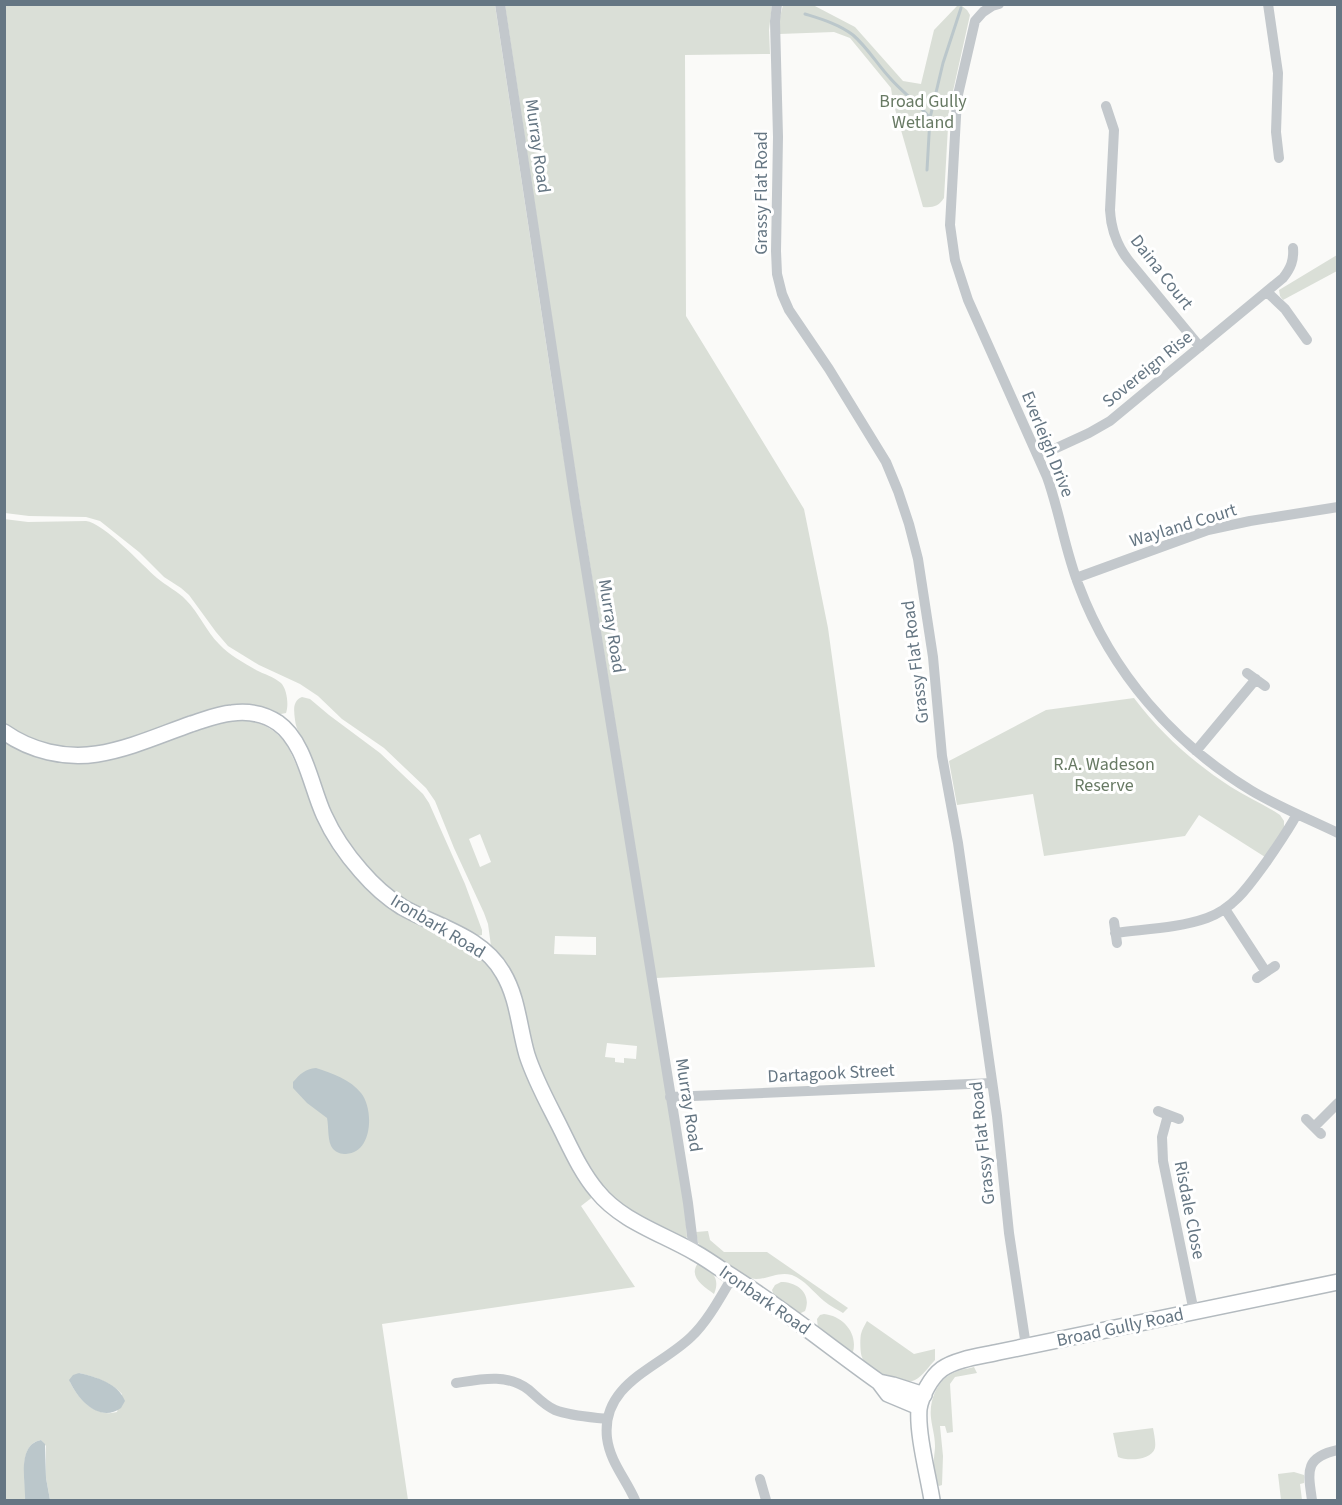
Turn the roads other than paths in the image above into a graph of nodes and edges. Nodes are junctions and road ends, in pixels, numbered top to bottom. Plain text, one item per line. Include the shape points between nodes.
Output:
1 (500, 4) edge
2 (777, 4) edge
3 (999, 4) edge
4 (1268, 4) edge
5 (1106, 106) dead end
6 (1279, 158) dead end
7 (1293, 248) dead end
8 (1267, 292) junction
9 (1307, 340) dead end
10 (1200, 347) junction
11 (1038, 456) junction
12 (1338, 507) edge
13 (1076, 578) junction
14 (1256, 679) dead end
15 (4, 732) edge
16 (1196, 751) junction
17 (1297, 814) junction
18 (1338, 833) edge
19 (1225, 909) junction
20 (1115, 933) dead end
21 (1266, 972) dead end
22 (992, 1083) junction
23 (670, 1097) junction
24 (1338, 1103) edge
25 (1179, 1119) dead end
26 (1314, 1127) dead end
27 (694, 1252) junction
28 (733, 1276) junction
29 (1338, 1282) edge
30 (1194, 1312) junction
31 (1026, 1346) junction
32 (456, 1383) dead end
33 (921, 1401) junction
34 (607, 1419) junction
35 (1338, 1450) edge
36 (760, 1479) dead end
37 (635, 1500) edge
38 (766, 1500) edge
39 (932, 1500) edge
40 (1312, 1500) edge

1 - 23 street, Murray Road
2 - 22 street, Grassy Flat Road via 777,274 789,310 886,462 914,542
3 - 11 street, Everleigh Drive via 982,12 975,21 959,86 951,238 968,300
4 - 6 street via 1278,73
5 - 10 street, Daina Court via 1114,130 1110,210 1115,238 1129,261
7 - 8 street, Sovereign Rise via 1288,272
8 - 9 street
8 - 10 street, Sovereign Rise
10 - 11 street, Sovereign Rise via 1110,421
11 - 13 street, Everleigh Drive
12 - 13 street, Wayland Court via 1216,528
13 - 16 street, Everleigh Drive via 1095,624 1115,658 1159,716
14 - 16 street
15 - 27 street, Ironbark Road via 43,751 75,756 114,750 231,713 260,715 281,725 299,750 329,826 360,869 379,890 402,906 482,949 502,972 513,994 536,1078 594,1188 627,1216
16 - 17 street, Everleigh Drive via 1250,789
17 - 18 street, Everleigh Drive
17 - 19 street via 1249,887
19 - 20 street via 1189,922
19 - 21 street
22 - 23 street, Dartagook Street
22 - 31 street, Grassy Flat Road
23 - 27 street, Murray Road
24 - 26 street
25 - 30 street, Risdale Close via 1163,1113 1162,1161
27 - 28 street, Ironbark Road
28 - 33 street, Ironbark Road via 879,1382 893,1385
28 - 34 street via 696,1332 621,1390
29 - 30 street, Broad Gully Road
30 - 31 street, Broad Gully Road
31 - 33 street, Broad Gully Road via 947,1367 933,1379
32 - 34 street via 488,1378 509,1380 557,1411
33 - 39 street via 922,1443
34 - 37 street via 610,1451
35 - 40 street via 1323,1454 1312,1464
36 - 38 street

